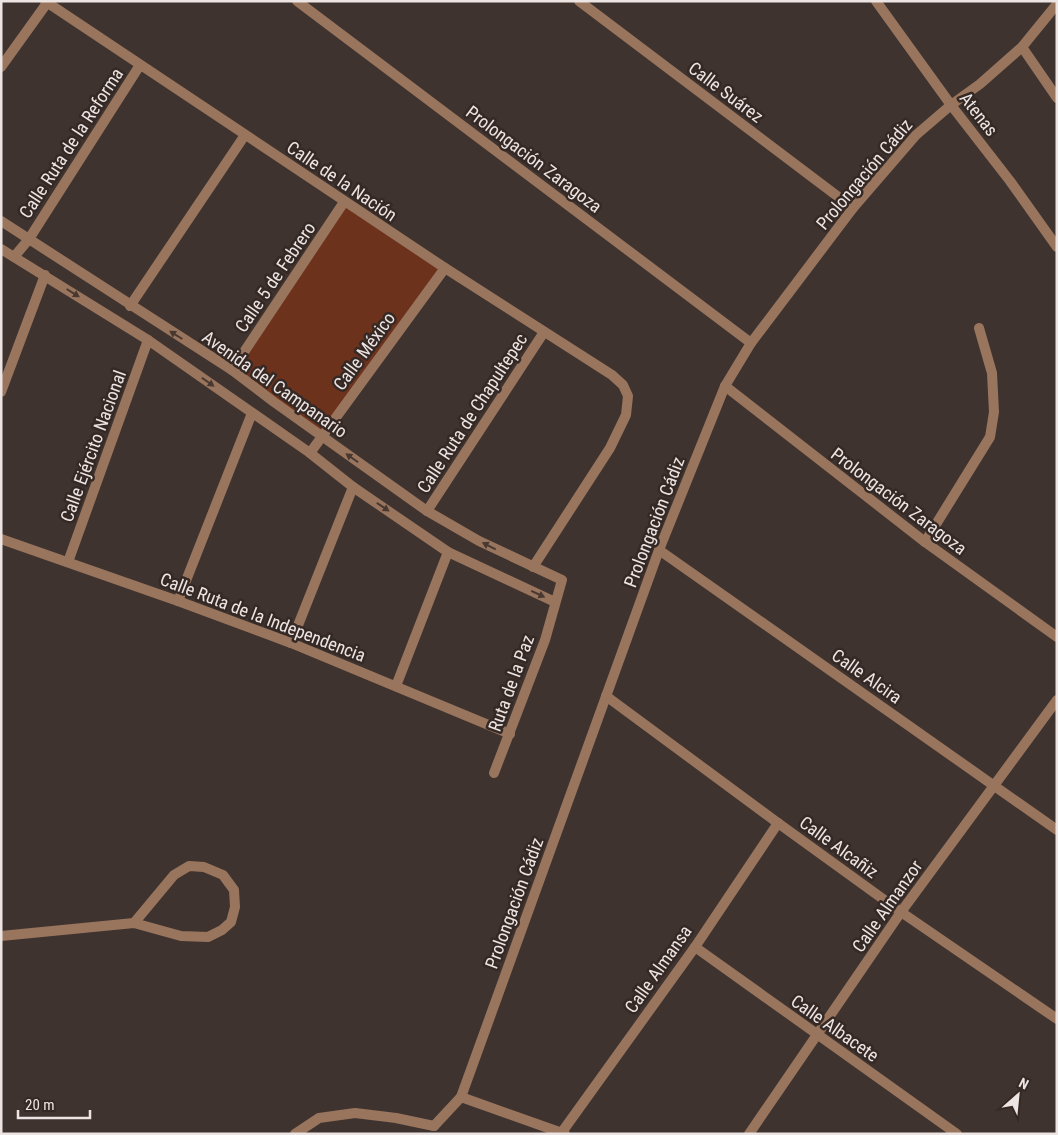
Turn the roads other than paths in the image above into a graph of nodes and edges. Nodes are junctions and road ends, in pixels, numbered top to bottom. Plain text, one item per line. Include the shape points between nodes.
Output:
1 (579, 1) edge
2 (46, 2) edge
3 (304, 3) edge
4 (875, 3) edge
5 (1057, 4) edge
6 (1022, 47) junction
7 (140, 65) junction
8 (1, 67) edge
9 (1057, 98) edge
10 (951, 104) junction
11 (245, 135) junction
12 (344, 202) junction
13 (853, 208) junction
14 (1, 221) edge
15 (29, 239) junction
16 (1057, 247) edge
17 (1, 249) edge
18 (14, 257) junction
19 (445, 268) junction
20 (45, 275) junction
21 (130, 306) junction
22 (979, 328) dead end
23 (544, 332) junction
24 (148, 340) junction
25 (751, 343) junction
26 (232, 370) junction
27 (725, 386) junction
28 (1, 392) edge
29 (252, 413) junction
30 (322, 437) junction
31 (310, 453) junction
32 (353, 487) junction
33 (427, 510) junction
34 (1, 539) edge
35 (924, 542) junction
36 (659, 550) junction
37 (448, 552) junction
38 (68, 562) junction
39 (533, 566) junction
40 (178, 601) junction
41 (555, 602) junction
42 (1057, 637) edge
43 (291, 643) junction
44 (396, 686) junction
45 (606, 696) junction
46 (1057, 700) edge
47 (510, 734) junction
48 (494, 773) dead end
49 (994, 786) junction
50 (778, 823) junction
51 (1057, 830) edge
52 (901, 912) junction
53 (134, 923) junction
54 (1, 936) edge
55 (695, 947) junction
56 (1057, 1018) edge
57 (818, 1036) junction
58 (461, 1097) junction
59 (436, 1130) edge
60 (563, 1133) edge
61 (295, 1134) edge
62 (749, 1134) edge
63 (957, 1134) edge

1 - 13 street, Calle Suárez
2 - 7 street, Calle de la Nación
2 - 8 street
3 - 25 street, Prolongación Zaragoza
4 - 10 street, Atenas
5 - 6 street, Prolongación Cádiz
6 - 9 street
6 - 10 street, Prolongación Cádiz via 980,84
7 - 11 street, Calle de la Nación
7 - 15 street, Calle Ruta de la Reforma
10 - 13 street, Prolongación Cádiz via 916,135
10 - 16 street, Atenas
11 - 12 street, Calle de la Nación
11 - 21 street
12 - 19 street, Calle de la Nación
12 - 26 street, Calle 5 de Febrero
13 - 25 street, Prolongación Cádiz
14 - 15 street, Avenida del Campanario
15 - 18 street, Calle Ruta de la Reforma
15 - 21 street, Avenida del Campanario
17 - 18 street, Avenida del Campanario
18 - 20 street, Avenida del Campanario
19 - 23 street, Calle de la Nación
19 - 30 street, Calle México
20 -> 24 street, Avenida del Campanario
20 - 28 street
26 -> 21 street, Avenida del Campanario
22 - 35 street via 992,373 994,412 990,437
23 - 33 street, Calle Ruta de Chapultepec
23 - 39 street, Calle de la Nación via 612,375 623,385 628,396 626,415 610,448
24 -> 29 street, Avenida del Campanario
24 - 38 street, Calle Ejército Nacional
25 - 27 street, Prolongación Cádiz
26 - 30 street, Avenida del Campanario
27 - 35 street, Prolongación Zaragoza
27 - 36 street, Prolongación Cádiz
29 - 31 street, Avenida del Campanario
29 - 40 street
30 - 31 street, Calle México
33 -> 30 street, Avenida del Campanario
31 - 32 street, Avenida del Campanario
32 -> 37 street, Avenida del Campanario
32 - 43 street
39 -> 33 street, Avenida del Campanario via 479,541
34 - 38 street, Calle Ruta de la Independencia
35 - 42 street, Prolongación Zaragoza
36 - 45 street, Prolongación Cádiz
36 - 49 street, Calle Alcira
37 -> 41 street, Avenida del Campanario
37 - 44 street
38 - 40 street, Calle Ruta de la Independencia
39 - 41 street, Ruta de la Paz via 562,580
40 - 43 street, Calle Ruta de la Independencia
41 - 47 street, Ruta de la Paz
43 - 44 street, Calle Ruta de la Independencia
44 - 47 street, Calle Ruta de la Independencia
45 - 50 street, Calle Alcañiz
45 - 58 street, Prolongación Cádiz
46 - 49 street, Calle Almanzor
47 - 48 street, Ruta de la Paz
49 - 51 street, Calle Alcira
49 - 52 street, Calle Almanzor
50 - 52 street, Calle Alcañiz
50 - 55 street, Calle Almansa
52 - 56 street, Calle Alcañiz
52 - 57 street, Calle Almanzor
53 - 53 street via 174,875 189,866 204,867 223,875 234,890 235,907 231,922 208,937 181,936
53 - 54 street
55 - 57 street, Calle Albacete
55 - 60 street, Calle Almansa
57 - 62 street, Calle Almanzor
57 - 63 street, Calle Albacete
58 - 59 street
58 - 60 street
59 - 61 street via 396,1118 355,1113 320,1118

